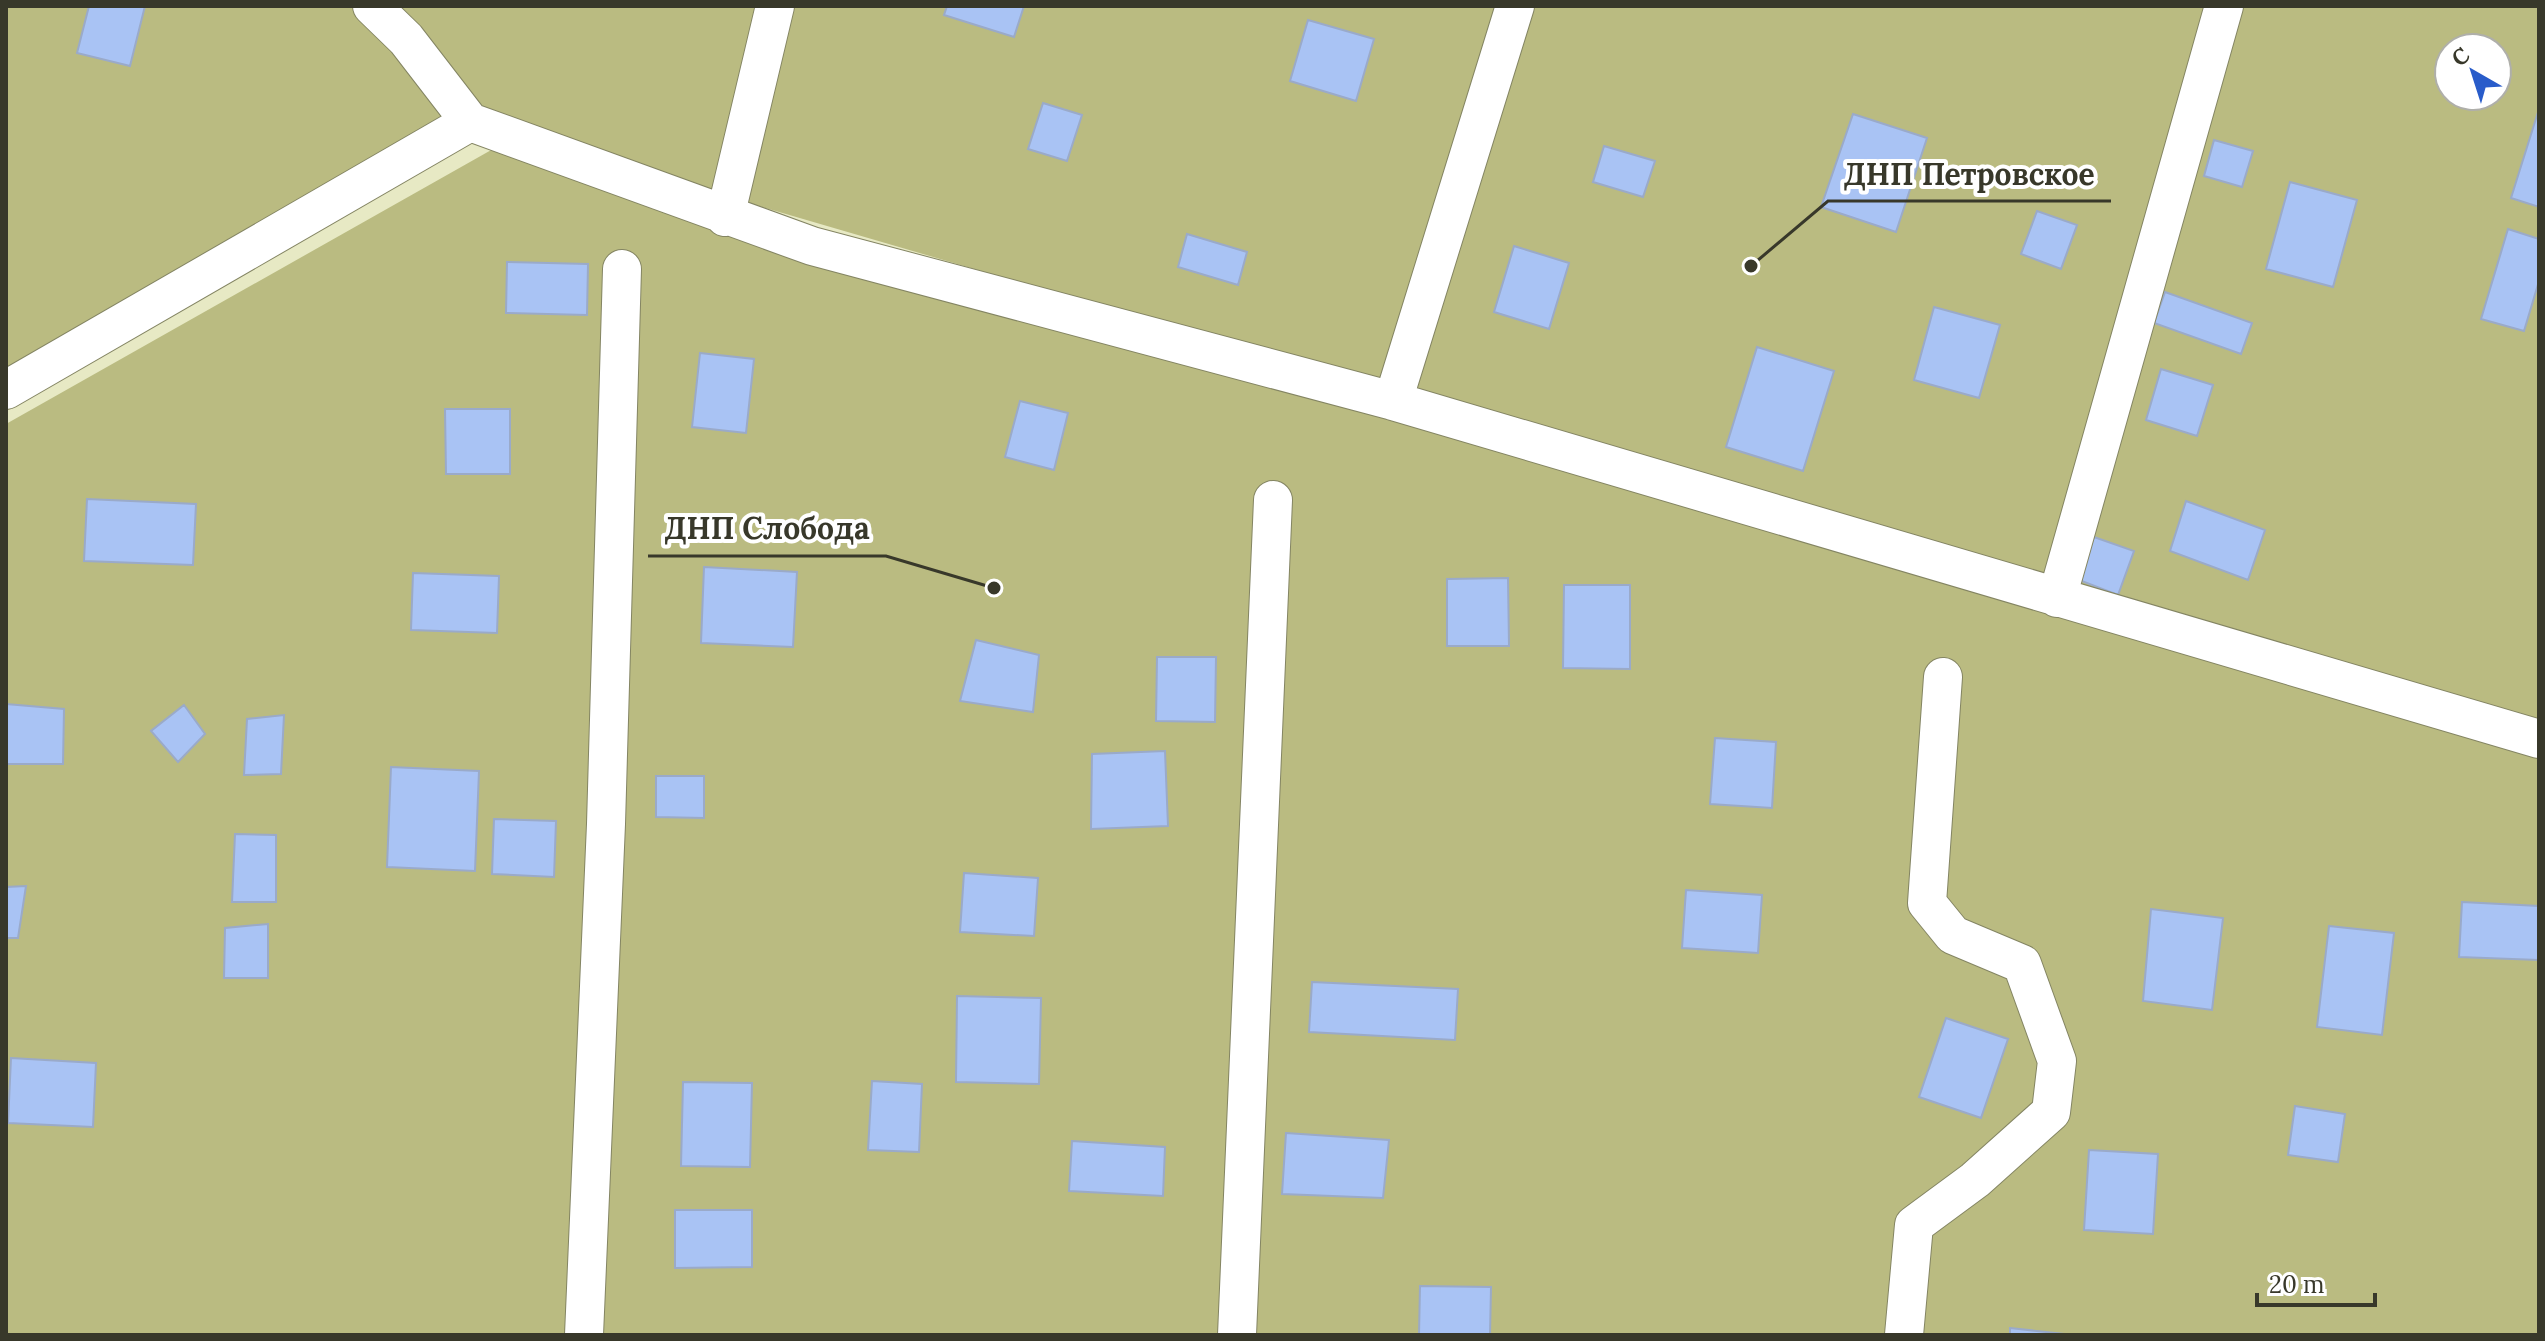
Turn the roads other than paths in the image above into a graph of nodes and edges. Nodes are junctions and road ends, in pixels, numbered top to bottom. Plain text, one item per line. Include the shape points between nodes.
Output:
1 (372, 6) edge
2 (775, 6) edge
3 (1515, 6) edge
4 (2224, 6) edge
5 (470, 122) junction
6 (725, 217) junction
7 (622, 269) dead end
8 (6, 390) edge
9 (1393, 401) junction
10 (1273, 500) dead end
11 (2057, 598) junction
12 (1943, 677) dead end
13 (2539, 739) edge
14 (584, 1335) edge
15 (1237, 1335) edge
16 (1904, 1335) edge

1 - 5 street via 406,39
2 - 6 street
3 - 9 street
4 - 11 street
5 - 6 street
5 - 8 street
6 - 9 street via 812,246
7 - 14 street via 607,808
9 - 11 street
10 - 15 street
11 - 13 street
12 - 16 street via 1927,903 1953,935 2022,964 2057,1061 2051,1112 1975,1180 1914,1225

